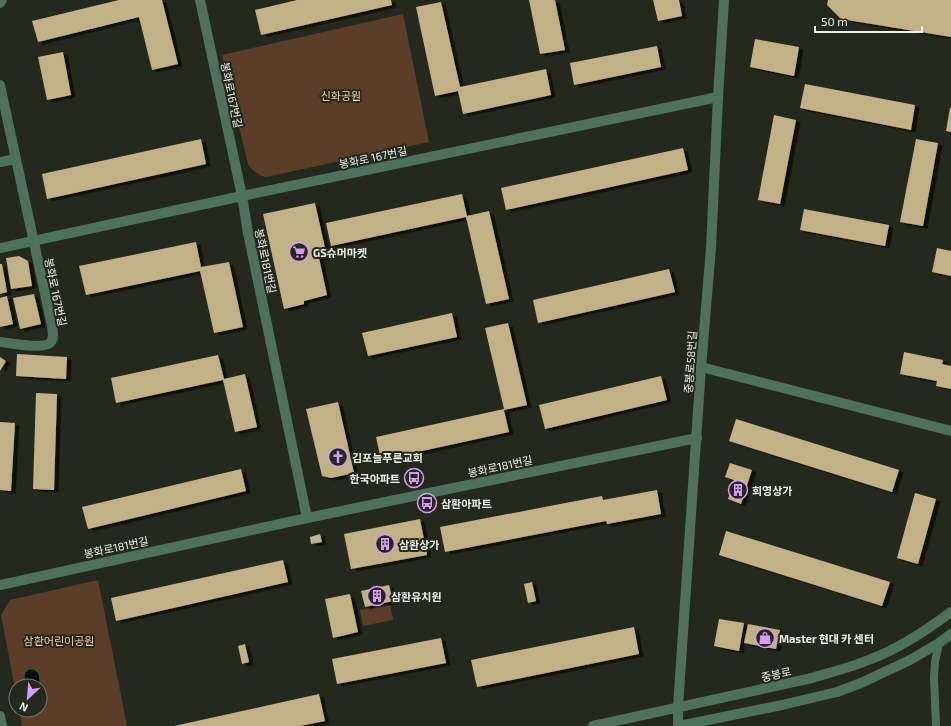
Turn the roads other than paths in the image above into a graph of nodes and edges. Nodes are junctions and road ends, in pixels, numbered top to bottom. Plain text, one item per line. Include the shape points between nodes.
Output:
1 (2, 0) edge
2 (200, 0) edge
3 (724, 0) edge
4 (0, 3) edge
5 (0, 85) edge
6 (718, 97) junction
7 (16, 159) junction
8 (0, 162) edge
9 (242, 196) junction
10 (33, 241) junction
11 (0, 248) edge
12 (0, 342) edge
13 (701, 367) junction
14 (951, 431) edge
15 (697, 438) junction
16 (308, 518) junction
17 (0, 585) edge
18 (951, 612) edge
19 (951, 634) edge
20 (939, 643) junction
21 (678, 708) junction
22 (0, 716) edge
23 (2, 726) edge
24 (593, 726) edge
25 (679, 726) edge
26 (936, 726) edge

1 - 4 street
2 - 9 street, 봉화로167번길
3 - 6 street, 중봉로58번길
5 - 7 street
6 - 9 street, 봉화로 167번길
6 - 13 street, 중봉로58번길 via 711,248
7 - 8 street
7 - 10 street
9 - 10 street, 봉화로 167번길
9 - 16 street, 봉화로181번길
10 - 11 street, 봉화로 167번길
10 - 12 street, 봉화로 167번길 via 52,326 52,341 48,345 39,346
13 - 14 street
13 - 15 street, 중봉로58번길
15 - 16 street, 봉화로181번길
15 - 21 street, 중봉로58번길
16 - 17 street, 봉화로181번길
18 - 21 street, 중봉로 via 901,645 872,659 812,678
19 - 20 street
20 - 25 street via 910,660 837,692
20 - 26 lane via 934,677
21 - 24 street, 중봉로
21 - 25 street, 중봉로58번길
22 - 23 street

